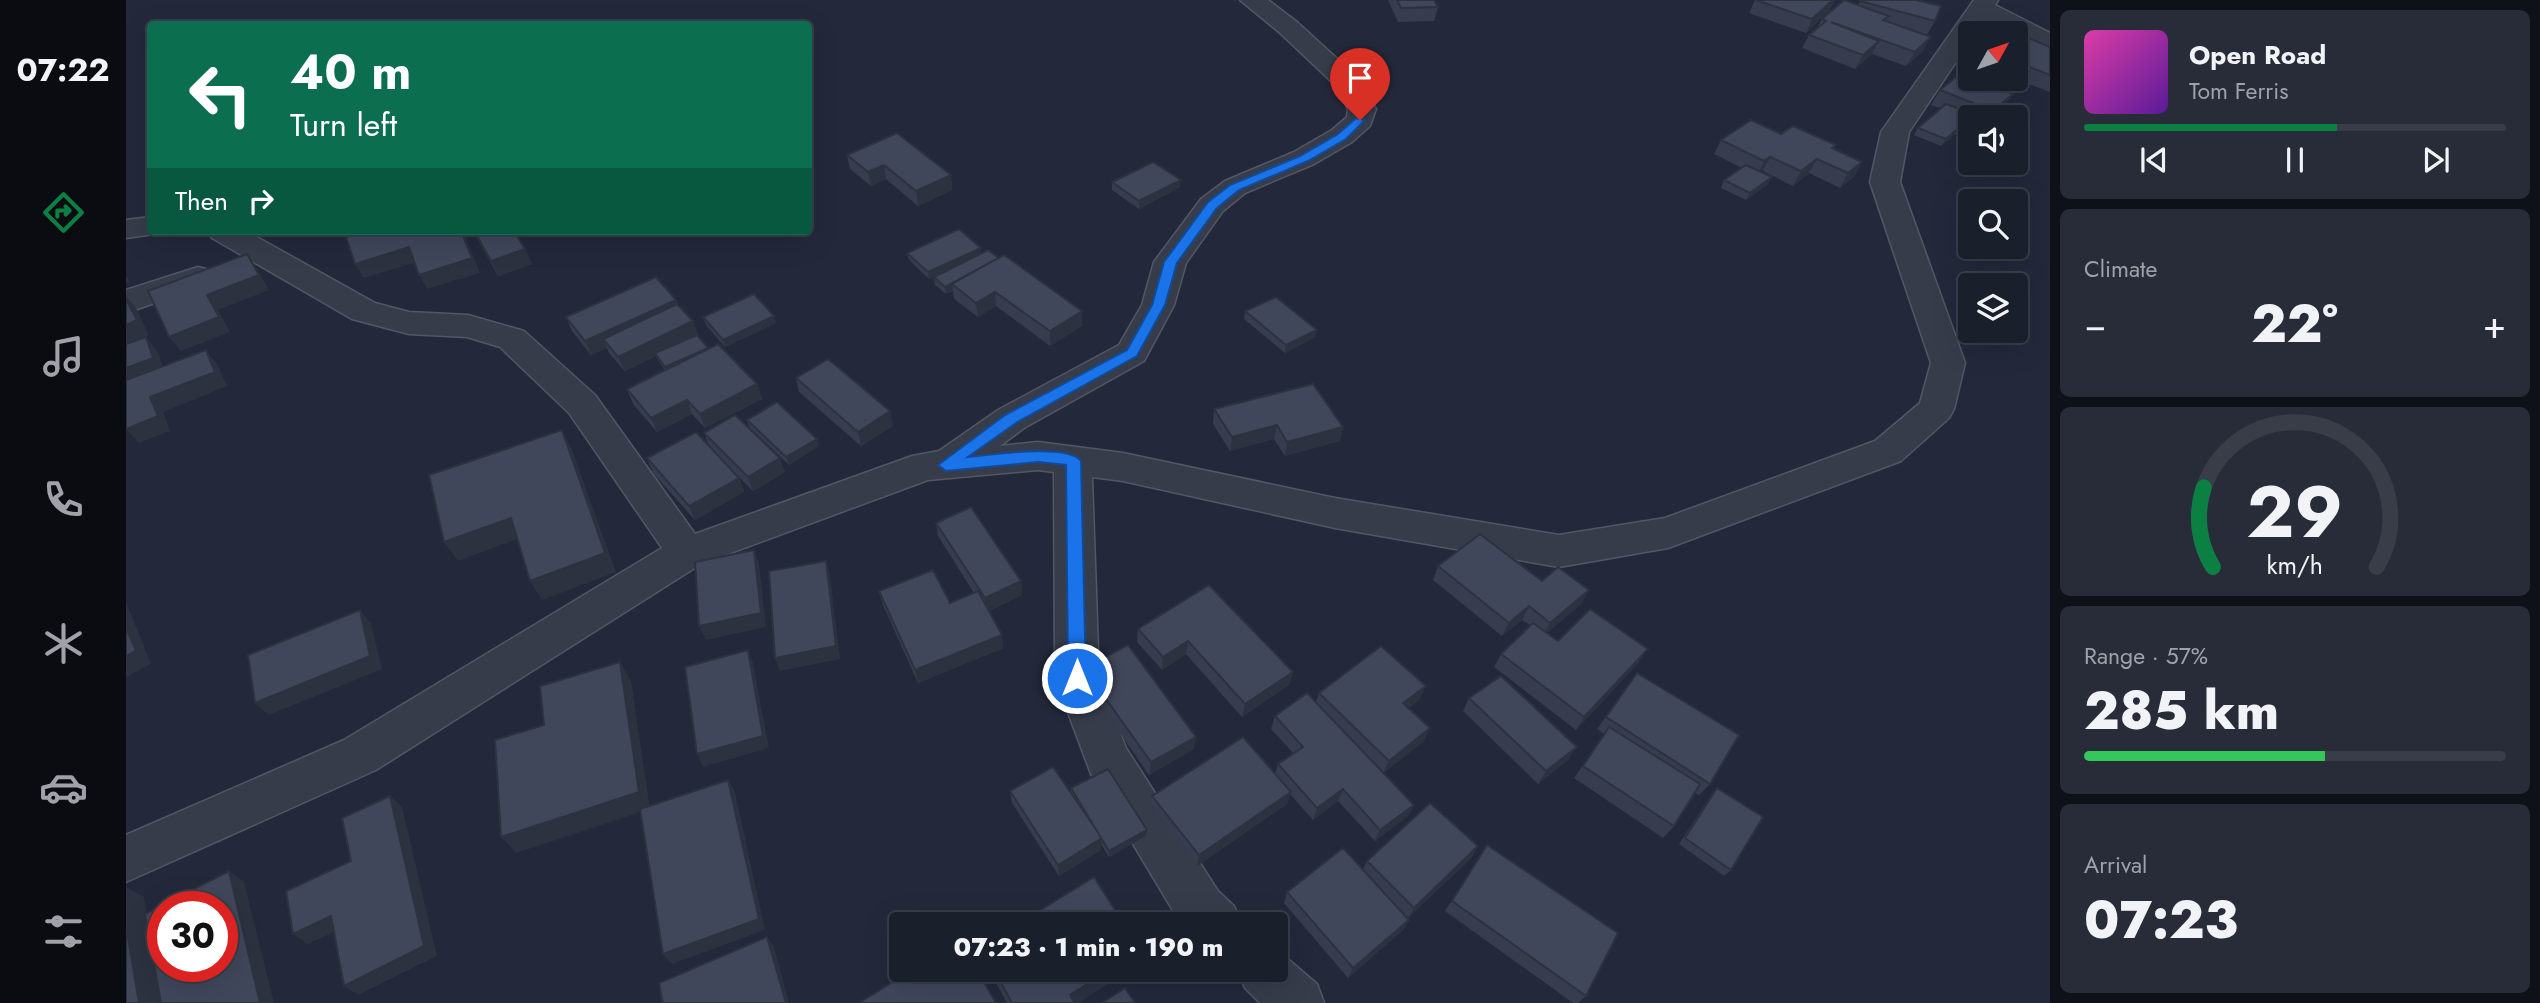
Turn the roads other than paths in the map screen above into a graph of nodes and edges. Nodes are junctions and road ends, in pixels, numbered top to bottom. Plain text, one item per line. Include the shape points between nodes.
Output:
1 (1252, 0) edge
2 (1983, 4) edge
3 (2050, 43) edge
4 (147, 226) edge
5 (126, 229) edge
6 (230, 235) edge
7 (263, 254) junction
8 (126, 302) edge
9 (1073, 461) junction
10 (946, 465) junction
11 (687, 553) junction
12 (126, 859) edge
13 (1203, 912) edge
14 (1276, 982) edge
15 (1298, 1003) edge

1 - 10 street via 1346,80 1363,109 1360,120 1304,158 1235,187 1212,205 1170,262 1158,305 1132,353 1010,419
2 - 3 street
2 - 9 street via 1895,132 1892,145 1885,182 1948,363 1936,409 1888,451 1668,533 1559,551
4 - 5 street
6 - 7 street
7 - 8 street
7 - 11 street via 364,311 408,323 468,326 512,339 582,404
9 - 10 street via 1038,457
9 - 13 street via 1077,678 1107,759
10 - 11 street via 925,466
11 - 12 street via 360,755
14 - 15 street

